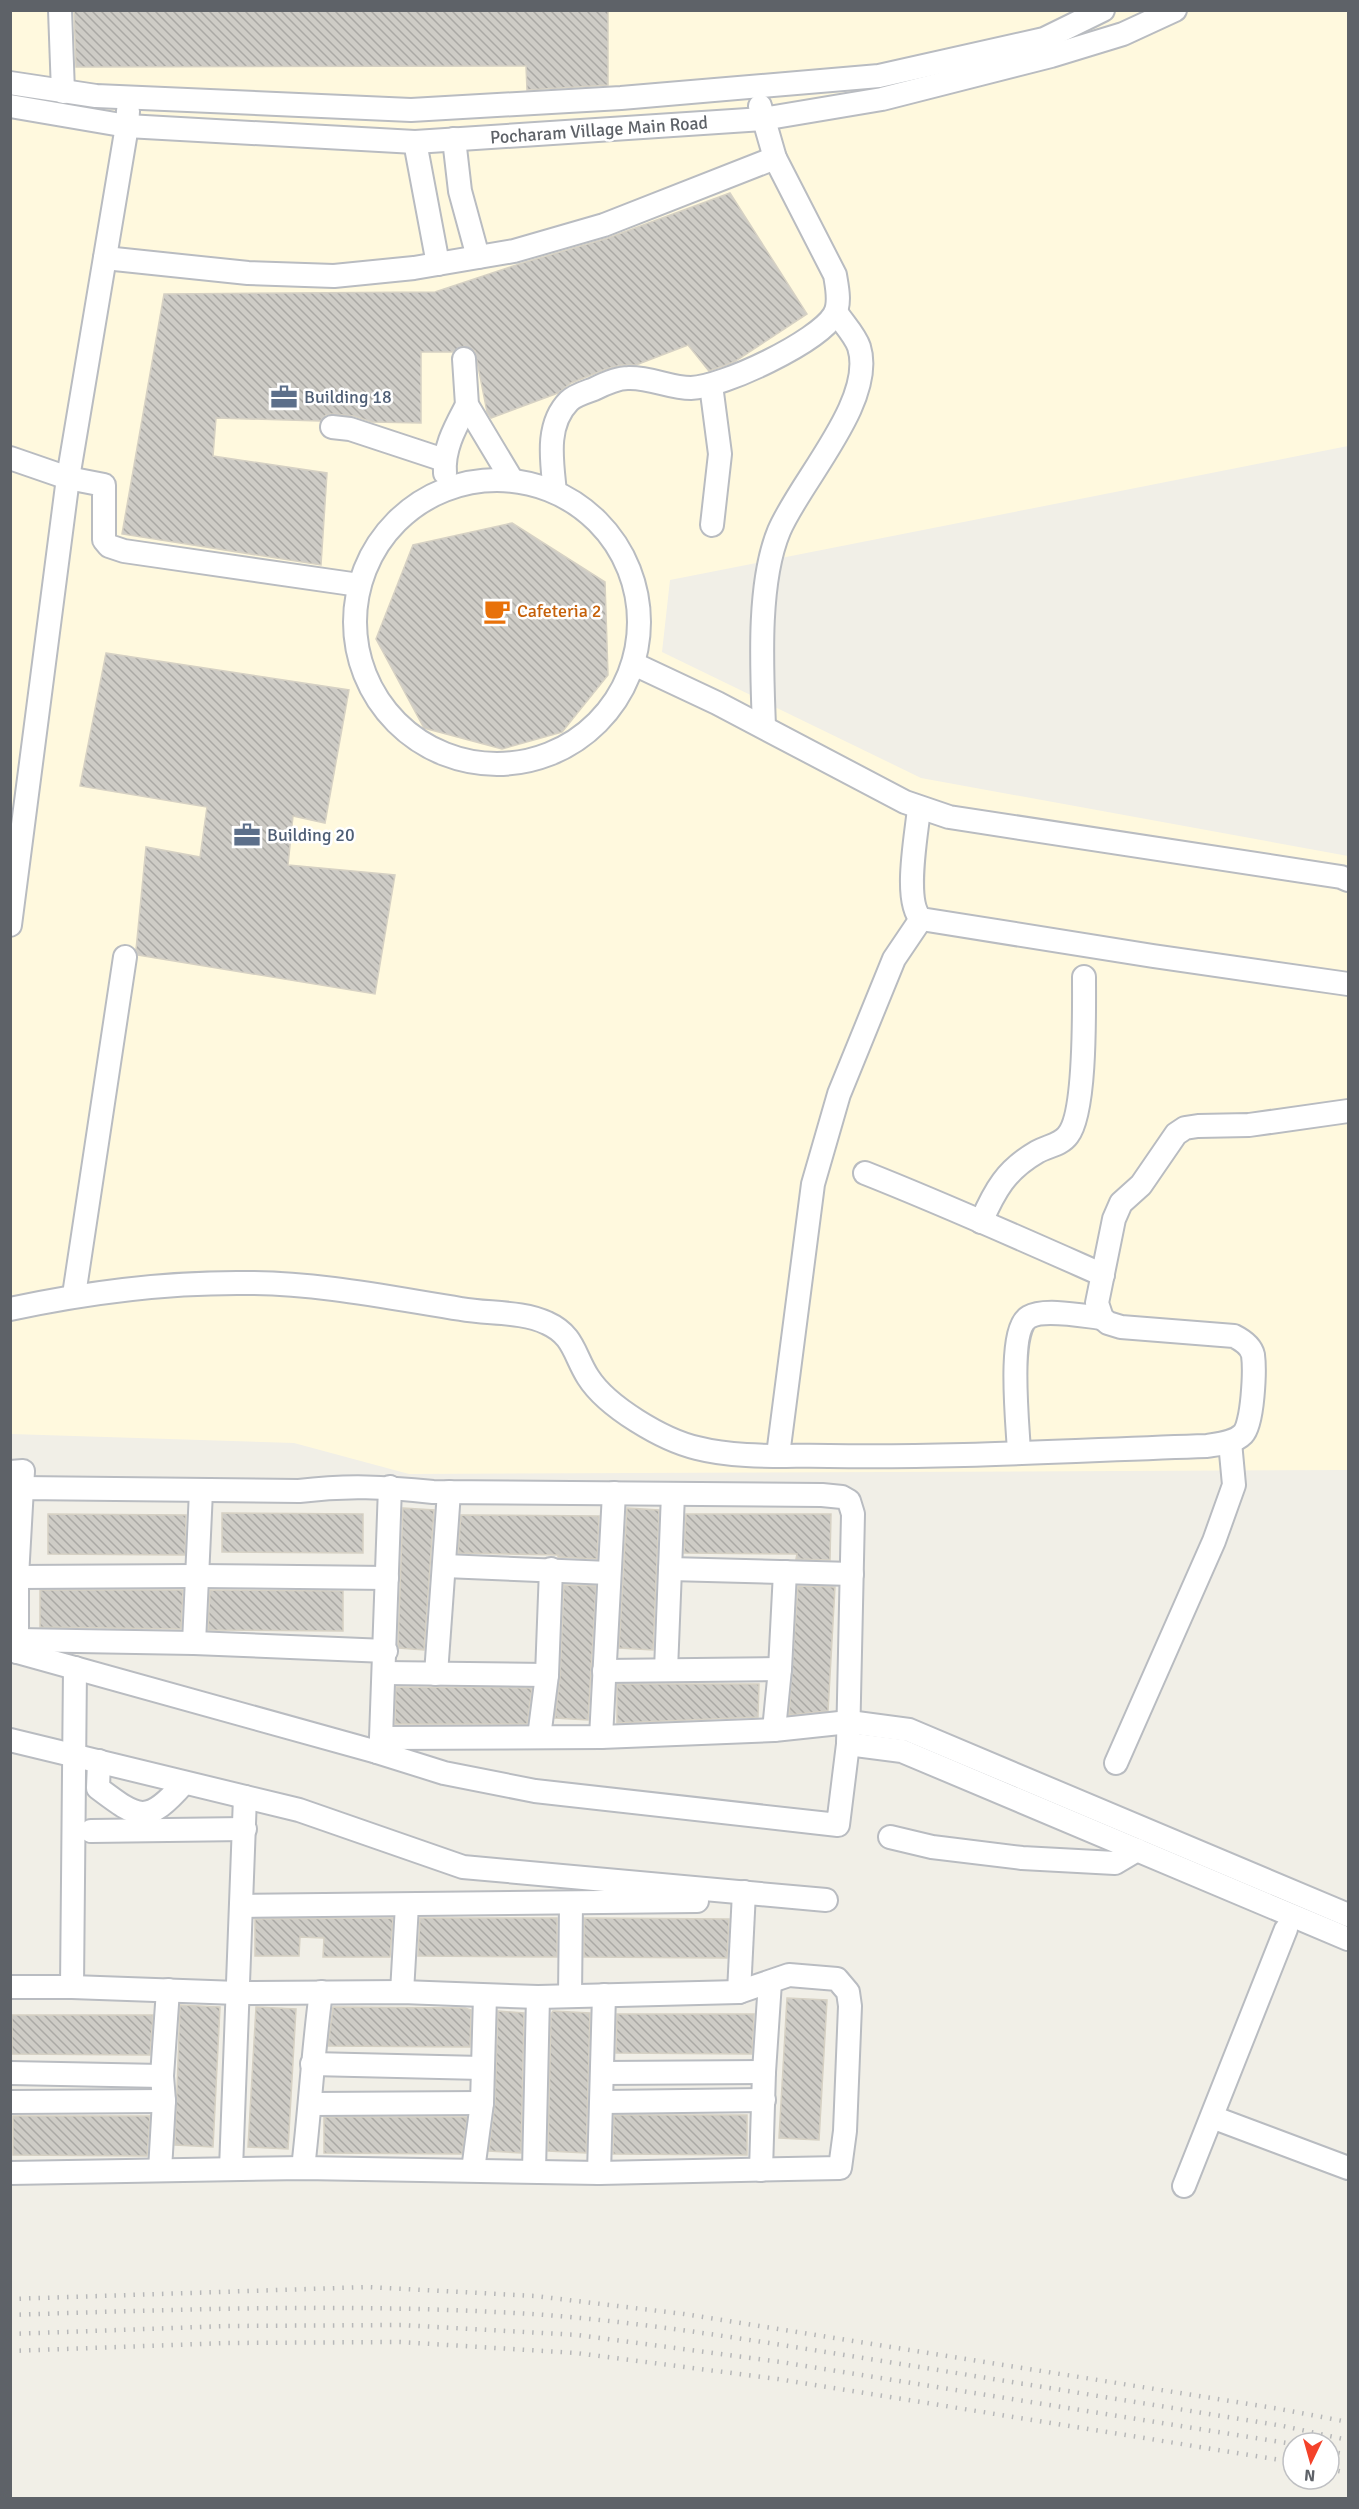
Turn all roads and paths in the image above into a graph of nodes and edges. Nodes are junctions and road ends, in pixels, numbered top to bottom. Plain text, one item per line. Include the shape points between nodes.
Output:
1 (60, 10) edge
2 (1103, 10) edge
3 (1175, 10) edge
4 (10, 83) edge
5 (755, 87) junction
6 (55, 90) junction
7 (129, 97) junction
8 (10, 106) edge
9 (763, 119) junction
10 (128, 126) junction
11 (454, 139) junction
12 (415, 142) junction
13 (775, 158) junction
14 (478, 257) junction
15 (105, 258) junction
16 (438, 264) junction
17 (836, 312) junction
18 (464, 359) dead end
19 (711, 385) junction
20 (467, 405) junction
21 (332, 427) dead end
22 (10, 458) edge
23 (444, 460) junction
24 (68, 478) junction
25 (512, 480) junction
26 (446, 489) junction
27 (555, 492) junction
28 (712, 525) dead end
29 (359, 585) junction
30 (634, 664) junction
31 (764, 727) junction
32 (919, 808) junction
33 (1348, 880) edge
34 (13, 897) edge
35 (921, 919) junction
36 (10, 925) edge
37 (125, 957) dead end
38 (1084, 977) dead end
39 (1348, 984) edge
40 (1348, 1111) edge
41 (866, 1173) dead end
42 (981, 1222) junction
43 (1103, 1275) junction
44 (74, 1296) junction
45 (10, 1309) edge
46 (1102, 1318) junction
47 (1230, 1442) junction
48 (1019, 1452) junction
49 (778, 1455) junction
50 (16, 1480) edge
51 (390, 1487) junction
52 (201, 1491) junction
53 (449, 1492) junction
54 (614, 1493) junction
55 (673, 1494) junction
56 (445, 1566) junction
57 (551, 1569) junction
58 (670, 1569) junction
59 (785, 1572) junction
60 (609, 1573) junction
61 (852, 1574) junction
62 (197, 1576) junction
63 (17, 1577) junction
64 (387, 1578) junction
65 (194, 1643) junction
66 (15, 1647) edge
67 (385, 1662) junction
68 (75, 1668) junction
69 (780, 1669) junction
70 (666, 1670) junction
71 (604, 1671) junction
72 (436, 1674) junction
73 (547, 1675) junction
74 (774, 1730) junction
75 (849, 1733) junction
76 (538, 1737) junction
77 (601, 1737) junction
78 (10, 1740) edge
79 (379, 1745) junction
80 (73, 1755) junction
81 (99, 1761) junction
82 (1116, 1762) dead end
83 (184, 1783) junction
84 (244, 1797) junction
85 (1110, 1827) junction
86 (244, 1829) junction
87 (91, 1831) dead end
88 (890, 1837) dead end
89 (1137, 1850) junction
90 (744, 1892) junction
91 (708, 1900) dead end
92 (826, 1900) dead end
93 (571, 1903) junction
94 (407, 1905) junction
95 (241, 1906) junction
96 (1348, 1916) edge
97 (1286, 1929) dead end
98 (1348, 1939) edge
99 (770, 1982) junction
100 (72, 1987) junction
101 (10, 1988) edge
102 (168, 1990) junction
103 (321, 1992) junction
104 (402, 1992) junction
105 (739, 1992) junction
106 (238, 1993) junction
107 (603, 1995) junction
108 (485, 1996) junction
109 (570, 1996) junction
110 (538, 1997) junction
111 (312, 2064) junction
112 (482, 2068) junction
113 (764, 2072) junction
114 (10, 2073) edge
115 (602, 2073) junction
116 (162, 2076) junction
117 (764, 2100) junction
118 (164, 2101) junction
119 (10, 2102) edge
120 (603, 2102) junction
121 (482, 2103) junction
122 (311, 2104) junction
123 (1212, 2117) junction
124 (1348, 2168) edge
125 (231, 2169) junction
126 (303, 2169) junction
127 (160, 2170) junction
128 (473, 2170) junction
129 (762, 2170) junction
130 (534, 2171) junction
131 (10, 2173) edge
132 (599, 2173) junction
133 (1184, 2186) dead end

1 - 6 street
2 - 5 street, Pocharam Village Main Road via 1044,39 879,76
3 - 9 street, Pocharam Village Main Road via 1123,34 1051,56 882,99
4 - 6 street, Pocharam Village Main Road
5 - 7 street, Pocharam Village Main Road via 411,110
5 - 9 street
6 - 7 street, Pocharam Village Main Road
7 - 10 street
8 - 10 street, Pocharam Village Main Road
9 - 11 street, Pocharam Village Main Road
9 - 13 street
10 - 12 street, Pocharam Village Main Road
10 - 15 street
11 - 12 street, Pocharam Village Main Road
11 - 14 street via 460,191
12 - 16 street
13 - 14 street via 604,225 514,251
13 - 17 street via 835,275
14 - 16 street
15 - 16 street via 248,273 333,276
15 - 24 street
17 - 19 street via 818,331 768,361
17 - 31 street via 859,345 863,368 856,399 779,532 768,577 762,650
18 - 20 street
19 - 27 street via 689,388 626,378 570,400 553,433 550,454
19 - 28 street via 720,454
20 - 23 street
20 - 25 street
21 - 23 street via 350,429
22 - 24 street
23 - 26 street
24 - 29 street via 104,484 104,540 109,546
24 - 34 street
25 - 26 street
25 - 27 street
26 - 29 street via 417,505 391,527 377,544
27 - 30 street via 598,521 628,563 640,613
29 - 30 street via 355,606 357,647 376,696 411,735 438,751 468,761 489,764 531,760 570,745 595,726 616,702
30 - 31 street
31 - 32 street
32 - 33 street via 949,817
32 - 35 street via 912,874 915,913
34 - 36 street
35 - 39 street
35 - 49 street via 894,959 881,990 839,1094 813,1184
37 - 44 street
38 - 42 street via 1083,1066 1070,1134 1025,1159 1002,1179
40 - 43 street via 1249,1125 1198,1126 1176,1134 1141,1185 1121,1203
41 - 42 street
42 - 43 street
43 - 46 street via 1098,1303
44 - 45 street
44 - 49 street via 145,1287 249,1283 324,1288 525,1317 560,1330 597,1388 660,1433 712,1451
46 - 47 street via 1120,1327 1234,1336 1244,1341 1253,1354 1249,1422 1243,1434
46 - 48 street via 1040,1313 1027,1317 1021,1324 1016,1360
47 - 48 street
47 - 82 street via 1234,1485 1214,1541
48 - 49 street
50 - 52 street
50 - 63 street
51 - 52 street
51 - 53 street
51 - 64 street
52 - 62 street
53 - 54 street
53 - 56 street
54 - 55 street
54 - 60 street
55 - 58 street
55 - 61 street via 842,1497 849,1501 853,1514
56 - 57 street
56 - 72 street
57 - 60 street
57 - 73 street
58 - 59 street
58 - 70 street
59 - 61 street
59 - 69 street
60 - 71 street
61 - 75 street
62 - 63 street
62 - 64 street
62 - 65 street
63 - 66 street
64 - 67 street
65 - 66 street
65 - 67 street
66 - 68 street
67 - 72 street
67 - 79 street
68 - 79 street
68 - 80 street
69 - 70 street
69 - 74 street
70 - 71 street
71 - 77 street
72 - 73 street
73 - 76 street
74 - 75 street
74 - 77 street
75 - 79 street via 838,1825 535,1791 444,1773
75 - 85 street via 909,1730
76 - 77 street
76 - 79 street
78 - 80 street
80 - 81 street
80 - 100 street
81 - 83 street
81 - 83 street via 98,1788 131,1813 146,1814 166,1804
83 - 84 street
84 - 86 street
84 - 90 street via 299,1810 463,1867
85 - 89 street
85 - 96 street
86 - 87 street
86 - 95 street
88 - 89 street via 932,1847 1022,1858 1115,1863
89 - 98 street
90 - 92 street
90 - 105 street
91 - 93 street
93 - 94 street
93 - 109 street
94 - 95 street
94 - 104 street
95 - 106 street
97 - 123 street
99 - 105 street
99 - 113 street
99 - 129 street via 789,1975 822,1977 837,1979 848,1992 845,2131 840,2168
100 - 101 street
100 - 102 street
102 - 106 street
102 - 116 street
103 - 104 street
103 - 106 street
103 - 111 street
104 - 108 street
105 - 107 street
106 - 125 street
107 - 109 street
107 - 115 street
108 - 110 street
108 - 112 street
109 - 110 street
110 - 130 street
111 - 112 street
111 - 122 street
112 - 121 street
113 - 115 street
113 - 117 street
114 - 116 street
115 - 120 street
116 - 118 street
117 - 120 street
117 - 129 street
118 - 119 street
118 - 127 street
120 - 132 street
121 - 122 street
121 - 128 street
122 - 126 street
123 - 124 street
123 - 133 street
125 - 126 street
125 - 127 street
126 - 128 street
127 - 131 street
128 - 130 street
129 - 132 street
130 - 132 street

